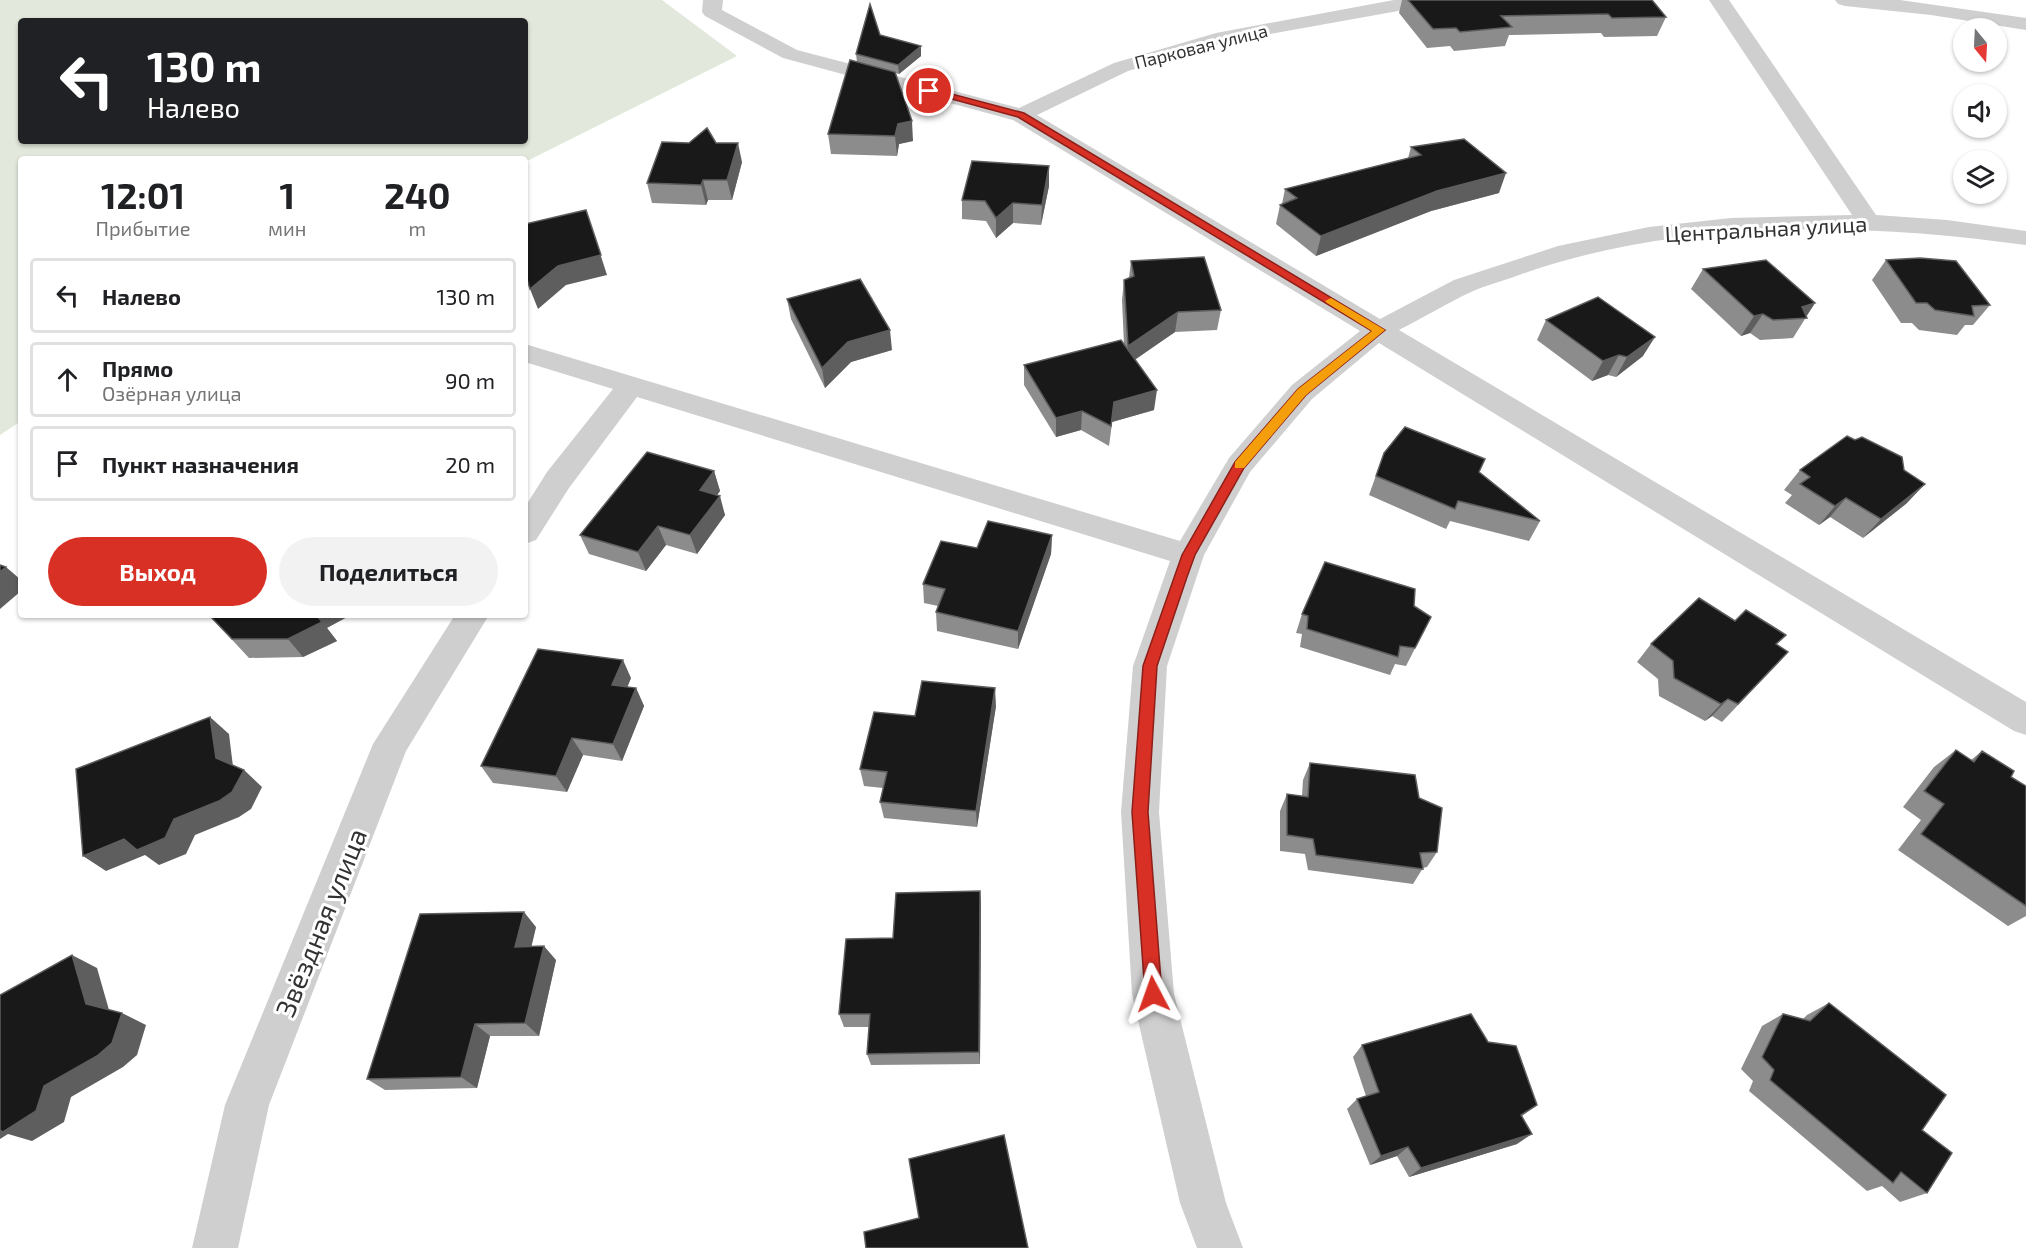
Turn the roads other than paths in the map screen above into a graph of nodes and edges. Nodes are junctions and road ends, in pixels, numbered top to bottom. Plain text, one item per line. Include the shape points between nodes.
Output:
1 (713, 0) edge
2 (1426, 0) edge
3 (1719, 0) edge
4 (1845, 0) edge
5 (2026, 24) edge
6 (1021, 115) junction
7 (1869, 222) junction
8 (2026, 238) edge
9 (1379, 330) junction
10 (528, 354) edge
11 (631, 384) junction
12 (528, 527) edge
13 (1188, 555) junction
14 (471, 618) edge
15 (2026, 720) edge
16 (215, 1248) edge
17 (1220, 1248) edge

1 - 6 street via 712,12 729,24 790,54
2 - 6 street, Парковая улица via 1224,37 1121,67
3 - 7 street
4 - 5 street
6 - 9 street
7 - 8 street, Центральная улица
7 - 9 street, Центральная улица via 1731,225 1649,234 1558,253 1463,286
9 - 13 street, Центральная улица via 1302,392 1239,465
9 - 15 street
10 - 11 street
11 - 12 street via 558,480
11 - 13 street
13 - 17 street, Центральная улица via 1150,666 1140,812 1153,994 1203,1203
14 - 16 street, Звёздная улица via 391,744 247,1105

